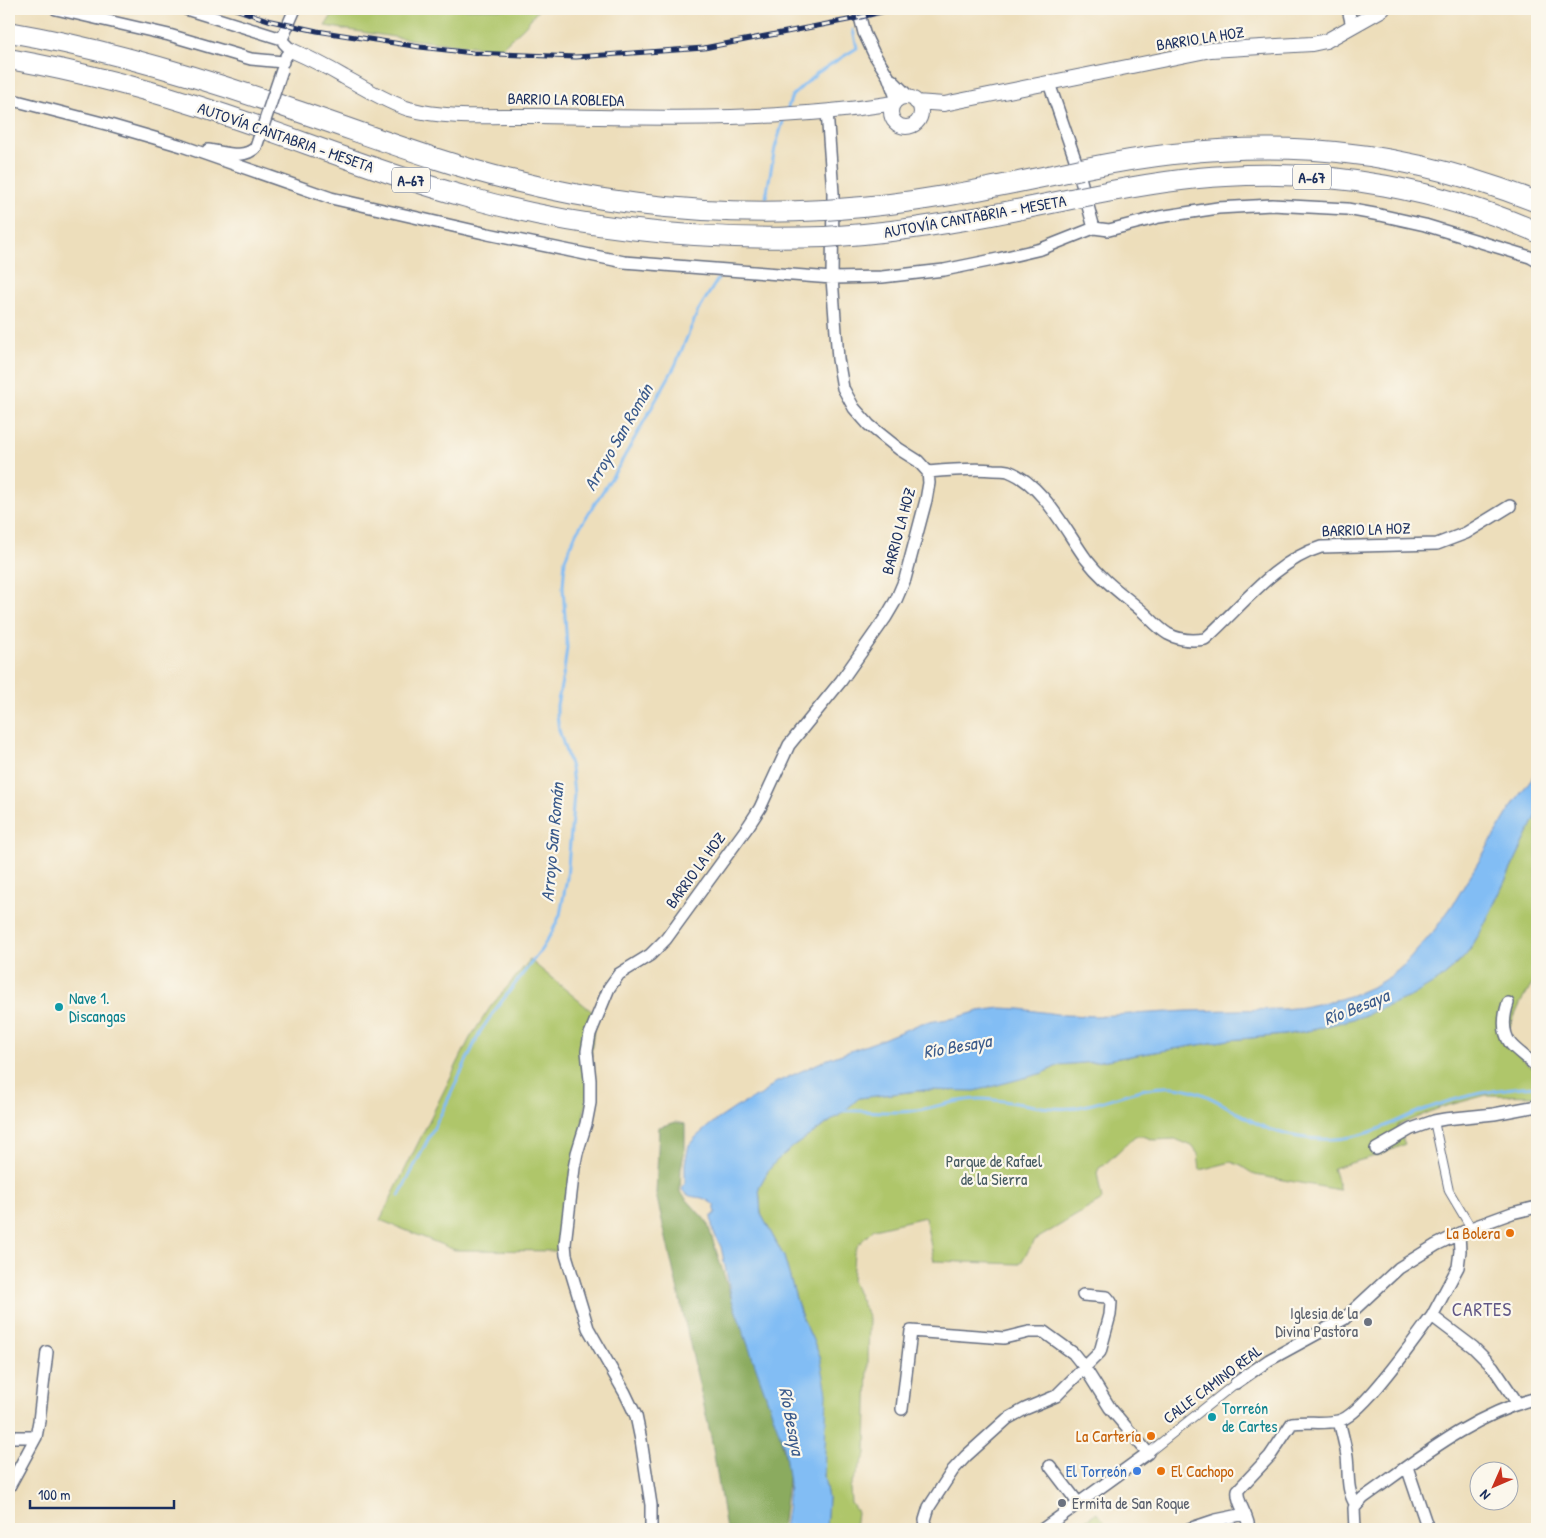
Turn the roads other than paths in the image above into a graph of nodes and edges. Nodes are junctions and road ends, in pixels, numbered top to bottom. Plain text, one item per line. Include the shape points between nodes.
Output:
1 (56, 9) edge
2 (186, 9) edge
3 (295, 9) edge
4 (858, 9) edge
5 (1348, 9) edge
6 (1383, 9) edge
7 (1352, 26) junction
8 (9, 32) edge
9 (286, 44) junction
10 (9, 59) edge
11 (282, 66) junction
12 (1050, 82) junction
13 (9, 99) edge
14 (904, 101) junction
15 (944, 104) junction
16 (856, 109) junction
17 (827, 111) junction
18 (919, 118) junction
19 (894, 121) junction
20 (182, 146) junction
21 (256, 147) junction
22 (254, 171) junction
23 (1537, 202) edge
24 (1094, 228) junction
25 (1534, 233) edge
26 (1537, 261) edge
27 (832, 278) junction
28 (928, 472) junction
29 (1510, 506) dead end
30 (1508, 1003) dead end
31 (1537, 1067) edge
32 (1537, 1106) edge
33 (1434, 1121) junction
34 (1376, 1149) dead end
35 (1537, 1207) edge
36 (1471, 1228) junction
37 (1458, 1234) junction
38 (1084, 1295) dead end
39 (1432, 1316) junction
40 (47, 1352) dead end
41 (1085, 1368) junction
42 (1236, 1384) joint
43 (1537, 1398) edge
44 (1518, 1404) junction
45 (902, 1409) dead end
46 (1339, 1421) junction
47 (9, 1437) edge
48 (36, 1437) junction
49 (1148, 1453) junction
50 (1050, 1466) dead end
51 (1407, 1467) junction
52 (9, 1487) edge
53 (1078, 1504) junction
54 (1356, 1505) junction
55 (1245, 1514) junction
56 (652, 1529) edge
57 (927, 1529) edge
58 (1044, 1529) edge
59 (1189, 1529) edge
60 (1249, 1529) edge
61 (1355, 1529) edge
62 (1428, 1529) edge

1 - 11 street via 169,34
2 - 9 street, BARRIO LA ROBLEDA
3 - 9 street
4 - 14 street via 874,54
5 - 7 street
6 - 7 street, BARRIO LA HOZ
7 - 12 street, BARRIO LA HOZ via 1312,44 1211,50
8 - 23 highway, AUTOVÍA CANTABRIA - MESETA / A-67 via 145,62 486,174 613,200 690,209 832,210 894,204 1152,156 1254,147 1357,154 1415,164 1489,184
9 - 11 street
9 - 17 street, BARRIO LA ROBLEDA via 376,95 429,113 466,117 673,119
10 - 25 highway, AUTOVÍA CANTABRIA - MESETA / A-67 via 87,75 178,100 488,203 612,228 684,236 831,236 932,226 1158,183 1219,176 1274,175 1368,183 1424,194 1484,212
11 - 21 street, bridge
12 - 15 street, BARRIO LA HOZ
12 - 24 street via 1076,159
13 - 20 street
14 - 15 street, BARRIO LA HOZ
14 - 16 street, BARRIO LA ROBLEDA
14 - 18 street via 920,108
14 - 19 street via 891,111
15 - 18 street, BARRIO LA HOZ
16 - 17 street, BARRIO LA ROBLEDA
16 - 19 street, BARRIO LA ROBLEDA
17 - 27 street, BARRIO LA HOZ via 833,193
18 - 19 street via 907,127
20 - 21 street via 242,155
20 - 22 street
21 - 22 street
22 - 27 street via 331,198 624,262
24 - 26 street via 1109,230 1159,217 1218,208 1272,205 1347,209 1425,225
24 - 27 street via 1040,249 944,270 882,277
27 - 28 street, BARRIO LA HOZ via 843,388 869,425
28 - 29 street, BARRIO LA HOZ via 992,469 1008,471 1020,478 1046,501 1087,560 1107,582 1167,634 1194,641 1205,639 1279,570 1309,550 1321,546 1437,544 1466,533
28 - 56 street, BARRIO LA HOZ via 926,500 905,579 886,617 841,681 789,745 760,808 734,848 666,939 650,955 619,974 609,988 588,1042 590,1103 576,1153 566,1255 592,1337 636,1416 651,1498
30 - 31 street via 1504,1016 1510,1043
32 - 33 street
33 - 34 street via 1411,1129
33 - 36 street via 1449,1191
35 - 36 street, CALLE CAMINO REAL
36 - 37 street, CALLE CAMINO REAL
37 - 39 street via 1458,1267
37 - 42 street, CALLE CAMINO REAL via 1399,1268 1344,1319 1269,1360
38 - 41 street via 1108,1297 1111,1302 1100,1352
39 - 44 street via 1473,1347 1493,1367
39 - 46 street via 1373,1393
40 - 48 street
41 - 45 street via 1072,1353 1044,1332 1004,1338 911,1331
41 - 49 street via 1110,1408
41 - 57 street via 1056,1396 1008,1419 960,1463 929,1507 925,1520
42 - 49 street, CALLE CAMINO REAL
43 - 44 street
44 - 51 street via 1466,1427
46 - 54 street via 1352,1500
46 - 55 street via 1292,1423 1270,1456 1240,1486 1238,1496
47 - 48 street
48 - 52 street
49 - 53 street, CALLE CAMINO REAL
50 - 53 street
51 - 54 street
51 - 62 street
53 - 58 street, CALLE CAMINO REAL
54 - 61 street
55 - 59 street
55 - 60 street

